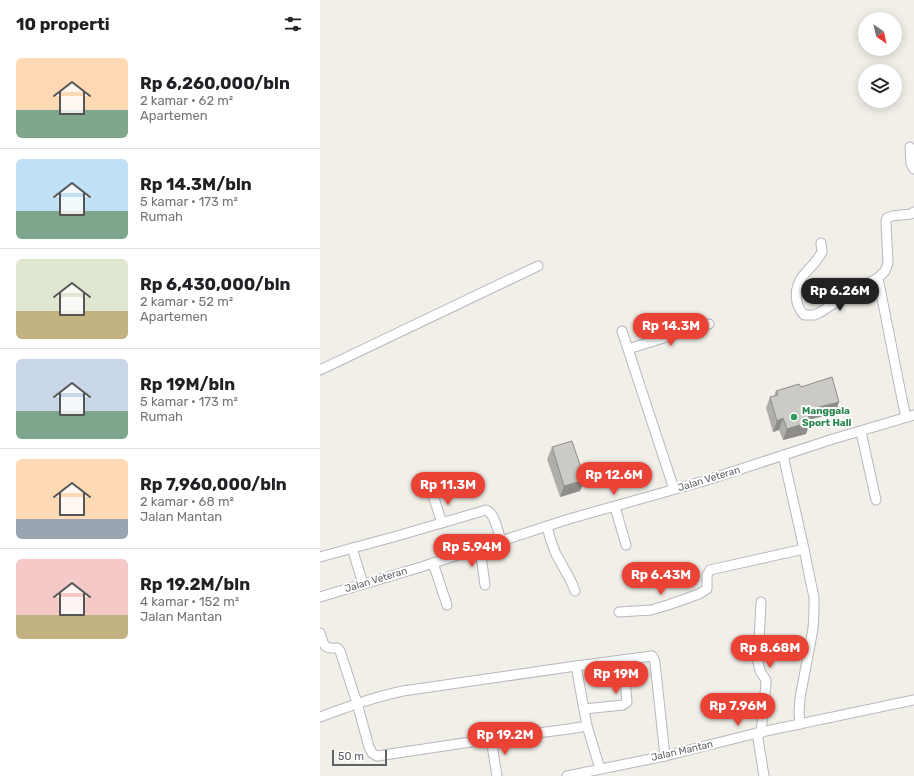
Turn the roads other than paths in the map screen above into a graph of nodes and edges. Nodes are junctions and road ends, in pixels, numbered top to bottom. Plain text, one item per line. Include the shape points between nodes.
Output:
1 (910, 147) dead end
2 (914, 169) edge
3 (914, 212) edge
4 (821, 243) dead end
5 (538, 266) dead end
6 (878, 278) junction
7 (709, 324) dead end
8 (622, 331) dead end
9 (628, 349) junction
10 (320, 370) edge
11 (910, 416) edge
12 (861, 432) junction
13 (783, 455) junction
14 (674, 489) junction
15 (433, 495) dead end
16 (876, 500) dead end
17 (615, 507) junction
18 (442, 523) junction
19 (547, 526) junction
20 (501, 541) junction
21 (626, 545) dead end
22 (352, 548) junction
23 (480, 548) junction
24 (804, 549) junction
25 (320, 557) edge
26 (433, 563) junction
27 (364, 584) junction
28 (485, 585) dead end
29 (575, 591) dead end
30 (320, 597) edge
31 (761, 602) dead end
32 (447, 605) dead end
33 (619, 612) dead end
34 (320, 633) edge
35 (623, 660) junction
36 (576, 666) junction
37 (914, 700) edge
38 (357, 703) junction
39 (584, 709) junction
40 (320, 717) edge
41 (800, 724) junction
42 (587, 726) junction
43 (759, 733) junction
44 (491, 739) junction
45 (665, 756) junction
46 (600, 769) junction
47 (497, 776) edge
48 (568, 776) edge
49 (764, 776) edge

1 - 2 street
3 - 6 street via 887,218 888,263
4 - 6 street via 822,252 803,276 796,294 796,300 804,315 814,316
5 - 10 street
6 - 11 street via 902,399
7 - 9 street
8 - 9 street
9 - 14 street
11 - 12 street, Jalan Veteran
12 - 13 street, Jalan Veteran
12 - 16 street
13 - 14 street, Jalan Veteran
13 - 24 street
14 - 17 street, Jalan Veteran
15 - 18 street
17 - 19 street, Jalan Veteran
17 - 21 street
18 - 20 street via 489,510
18 - 22 street
19 - 20 street, Jalan Veteran
19 - 29 street via 556,554
20 - 23 street, Jalan Veteran
22 - 25 street
22 - 27 street
23 - 26 street, Jalan Veteran
23 - 28 street
24 - 33 street via 710,570 707,575 707,589 699,594 651,610
24 - 41 street via 814,598 814,612 800,698
26 - 27 street, Jalan Veteran
26 - 32 street
27 - 30 street, Jalan Veteran
31 - 43 street via 758,662 766,683
34 - 38 street via 324,646 340,651
35 - 36 street
35 - 39 street via 626,702 623,705
35 - 45 street via 650,656 654,659
36 - 38 street via 403,691
36 - 39 street
37 - 41 street, Jalan Mantan
38 - 40 street
38 - 44 street via 369,747 377,756
39 - 42 street
41 - 43 street, Jalan Mantan
42 - 44 street
42 - 46 street
43 - 45 street, Jalan Mantan
43 - 49 street
44 - 47 street
45 - 46 street, Jalan Mantan
46 - 48 street, Jalan Mantan

